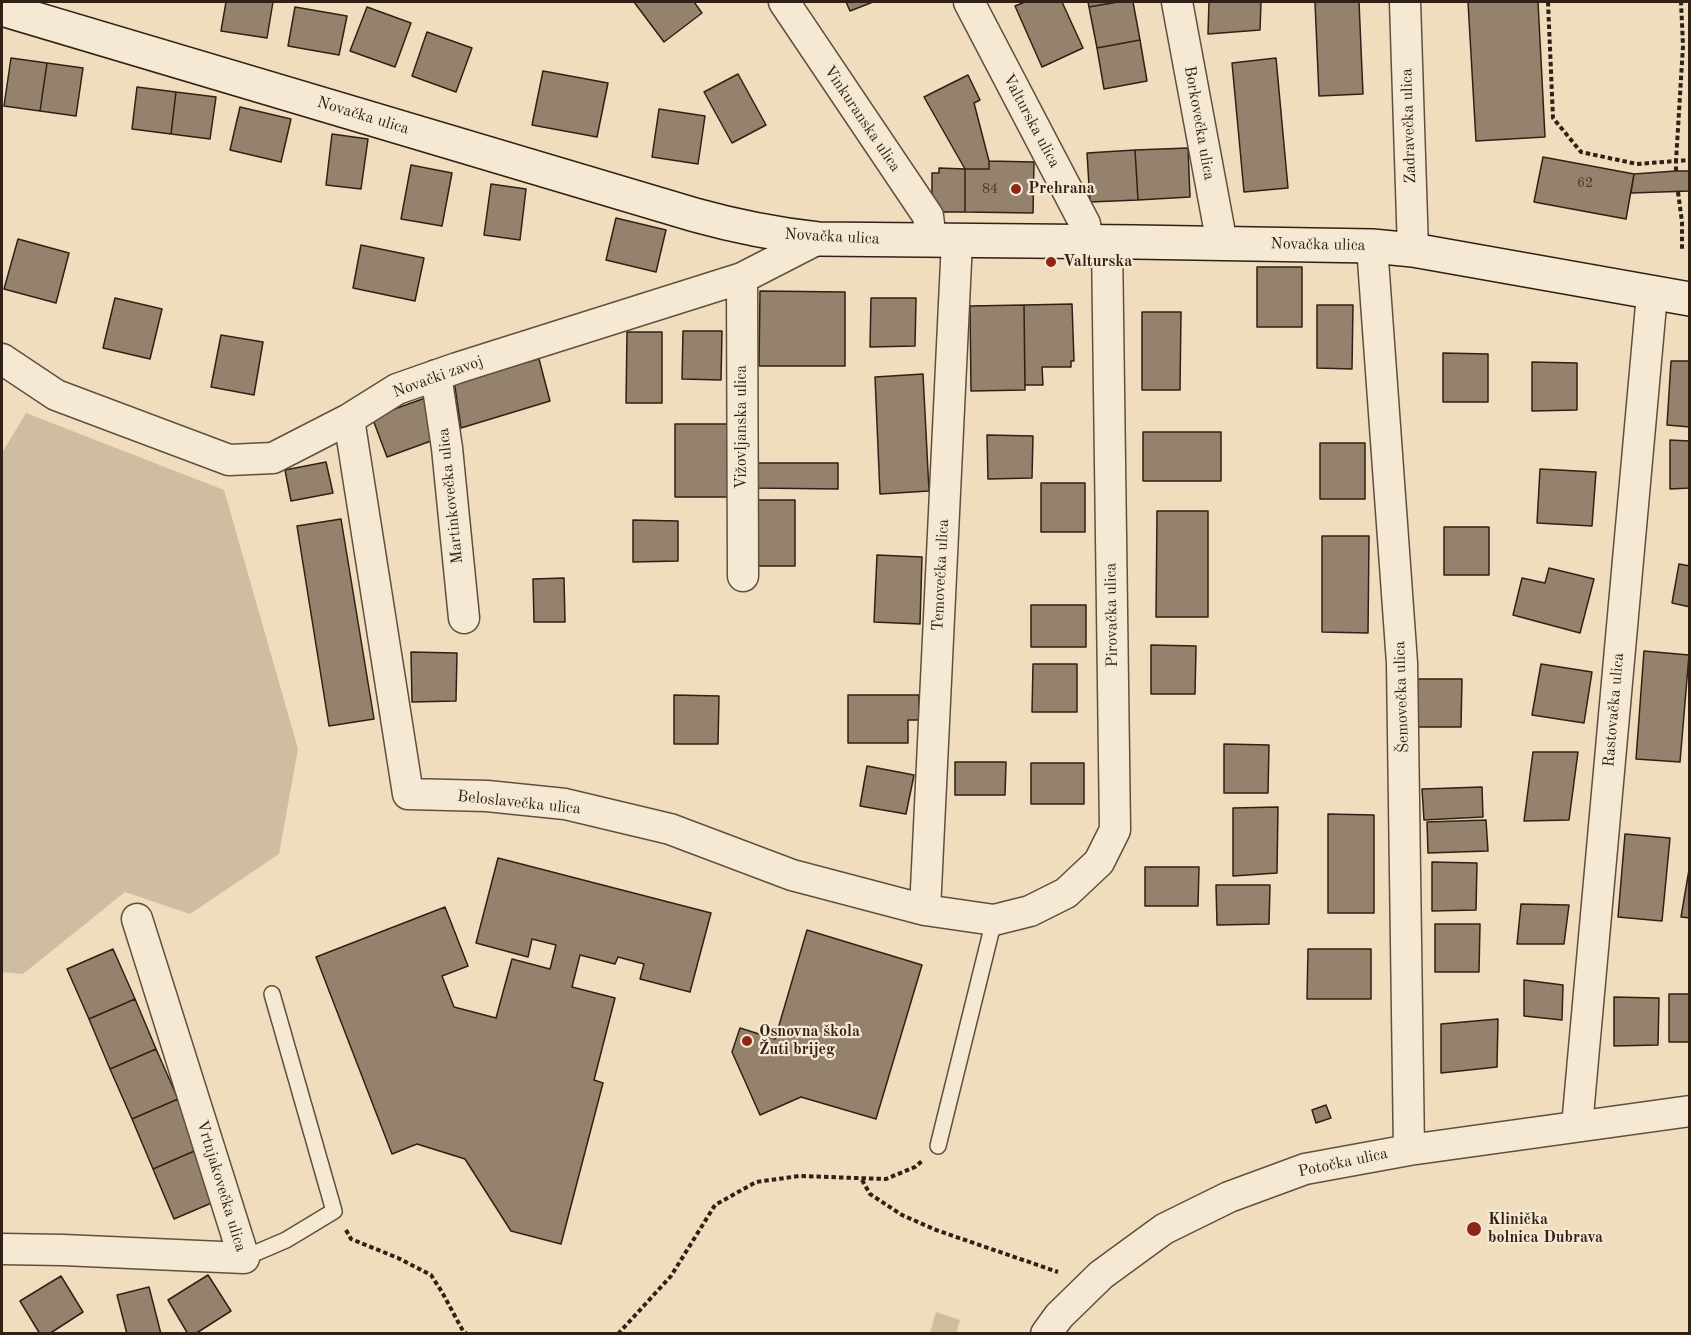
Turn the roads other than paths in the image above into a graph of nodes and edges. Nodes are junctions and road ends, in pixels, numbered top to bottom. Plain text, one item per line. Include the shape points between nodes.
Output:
1 (784, 2) edge
2 (969, 2) edge
3 (1177, 2) edge
4 (1405, 2) edge
5 (2, 9) edge
6 (819, 238) junction
7 (944, 240) junction
8 (1097, 242) junction
9 (1222, 244) junction
10 (1372, 246) junction
11 (1413, 250) junction
12 (742, 278) junction
13 (1652, 294) junction
14 (1689, 299) edge
15 (2, 359) edge
16 (436, 375) junction
17 (349, 419) junction
18 (743, 576) dead end
19 (464, 618) dead end
20 (925, 910) junction
21 (137, 919) dead end
22 (994, 920) junction
23 (272, 994) dead end
24 (1689, 1111) edge
25 (1577, 1126) junction
26 (938, 1146) road end
27 (1409, 1150) junction
28 (2, 1249) edge
29 (244, 1258) junction
30 (1046, 1334) edge

1 - 7 street, Vinkuranska ulica
2 - 8 street, Valturska ulica
3 - 9 street, Borkovečka ulica
4 - 11 street, Zadravečka ulica
5 - 6 street, Novačka ulica via 695,215 751,230
6 - 7 street, Novačka ulica
6 - 12 street, Novački zavoj
7 - 8 street, Novačka ulica
7 - 20 street, Temovečka ulica
8 - 9 street, Novačka ulica
8 - 22 street, Pirovačka ulica via 1115,830 1099,862 1066,893 1030,911
9 - 10 street, Novačka ulica
10 - 11 street, Novačka ulica
10 - 27 street, Šemovečka ulica via 1402,663
11 - 13 street, Novačka ulica
12 - 16 street, Novački zavoj
12 - 18 street, Vižovljanska ulica
13 - 14 street, Novačka ulica
13 - 25 street, Rastovačka ulica
15 - 17 street, Novački zavoj via 56,395 229,460 273,458
16 - 17 street, Novački zavoj via 397,389
16 - 19 street, Martinkovečka ulica
17 - 20 street, Beloslavečka ulica via 408,794 487,796 565,804 670,829 792,875
20 - 22 street, Beloslavečka ulica
21 - 29 street, Vrtnjakovečka ulica
22 - 26 lane
23 - 29 lane via 334,1211 286,1240
24 - 25 street, Potočka ulica
25 - 27 street, Potočka ulica
27 - 30 street, Potočka ulica via 1305,1169 1229,1197 1164,1229 1101,1275
28 - 29 street, Vrtnjakovečka ulica

